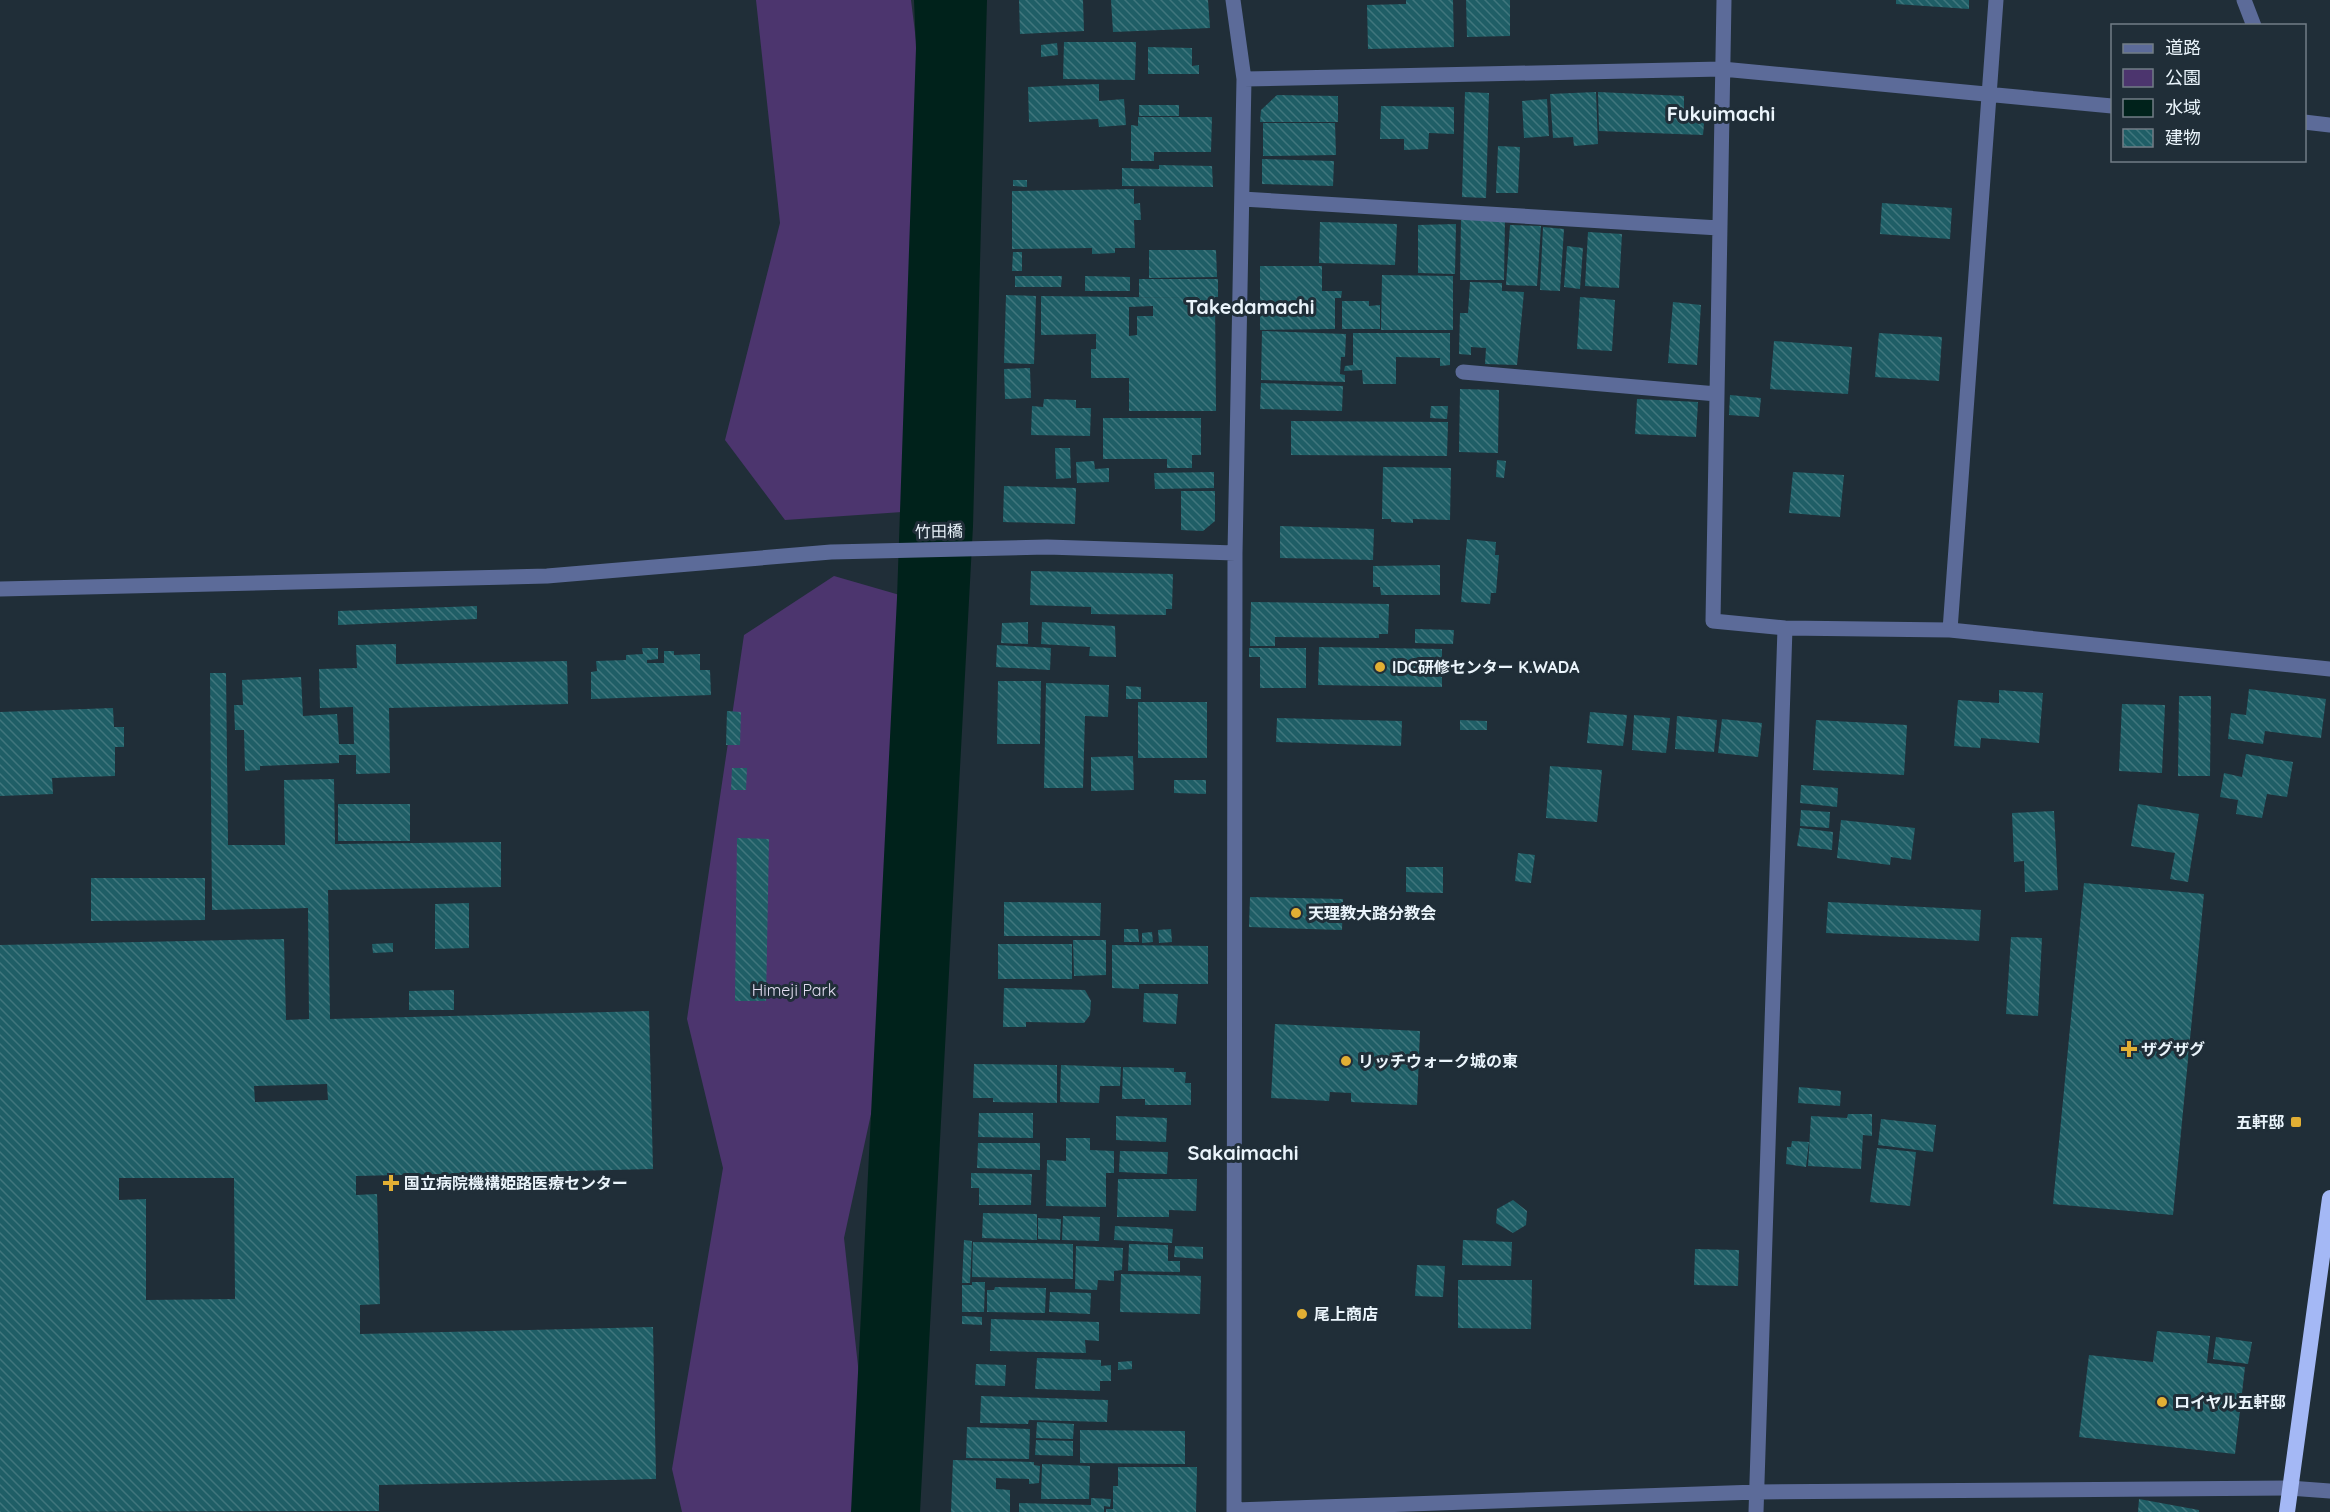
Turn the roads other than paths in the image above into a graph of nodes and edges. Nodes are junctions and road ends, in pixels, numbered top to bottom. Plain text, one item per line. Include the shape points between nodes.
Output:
1 (1233, 0) edge
2 (1724, 0) edge
3 (1996, 0) edge
4 (2244, 0) edge
5 (2253, 24) edge
6 (1722, 69) junction
7 (1244, 79) junction
8 (1990, 96) junction
9 (2111, 106) edge
10 (2306, 122) edge
11 (2330, 125) edge
12 (1242, 199) junction
13 (1719, 228) junction
14 (1463, 372) dead end
15 (1717, 394) junction
16 (1235, 553) junction
17 (0, 589) edge
18 (1785, 628) junction
19 (1950, 630) junction
20 (2330, 669) edge
21 (2330, 1198) edge
22 (2289, 1488) junction
23 (2330, 1491) edge
24 (1757, 1492) junction
25 (1234, 1511) edge
26 (1756, 1512) edge
27 (2287, 1512) edge

1 - 7 street
2 - 6 street
3 - 8 street
4 - 5 street
6 - 7 street
6 - 8 street
6 - 13 street
7 - 12 street
8 - 9 street
8 - 19 street
10 - 11 street
12 - 13 street
12 - 16 street
13 - 15 street
14 - 15 street
15 - 18 street via 1713,621
16 - 17 street, 竹田橋 via 1047,547 831,552 547,576
16 - 25 street
18 - 19 street
18 - 24 street
19 - 20 street
21 - 22 highway
22 - 23 street
22 - 24 street
22 - 27 highway
24 - 25 street
24 - 26 street

